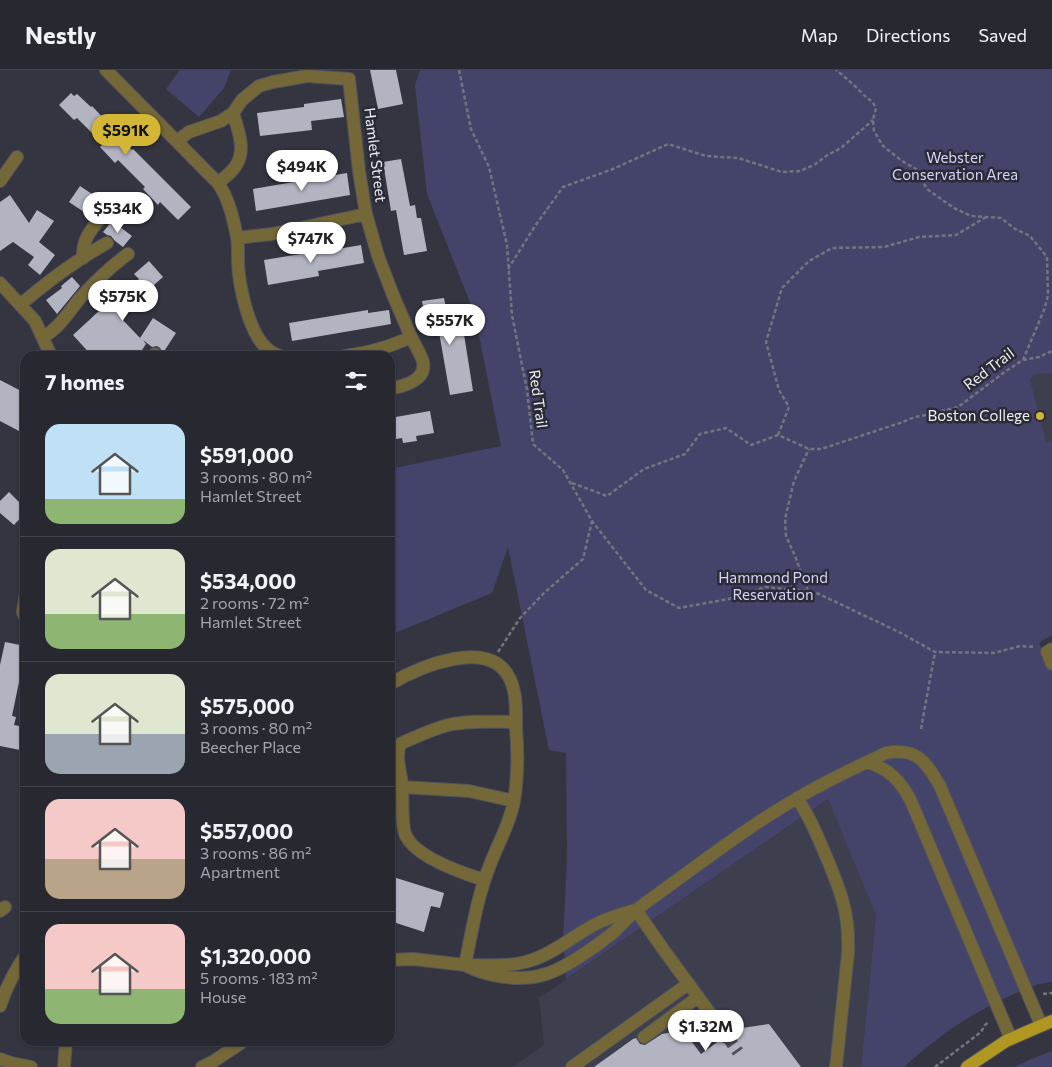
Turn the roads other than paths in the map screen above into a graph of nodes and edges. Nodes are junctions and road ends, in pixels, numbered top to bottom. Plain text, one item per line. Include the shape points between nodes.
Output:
1 (106, 70) edge
2 (233, 114) junction
3 (177, 141) junction
4 (17, 157) dead end
5 (0, 181) edge
6 (218, 183) junction
7 (366, 214) junction
8 (102, 216) dead end
9 (237, 238) junction
10 (107, 243) dead end
11 (128, 254) dead end
12 (83, 258) junction
13 (0, 283) edge
14 (20, 305) junction
15 (43, 337) junction
16 (411, 337) junction
17 (49, 351) edge
18 (270, 351) edge
19 (375, 351) edge
20 (395, 387) edge
21 (395, 681) edge
22 (516, 722) junction
23 (867, 762) junction
24 (402, 787) junction
25 (797, 798) junction
26 (514, 801) junction
27 (484, 880) junction
28 (636, 910) junction
29 (395, 960) edge
30 (20, 964) edge
31 (465, 965) junction
32 (688, 984) junction
33 (698, 997) junction
34 (0, 1006) edge
35 (1046, 1023) edge
36 (726, 1036) tunnel mouth
37 (644, 1037) dead end
38 (1012, 1039) junction
39 (66, 1046) edge
40 (236, 1046) edge
41 (0, 1059) edge
42 (31, 1067) edge
43 (64, 1067) edge
44 (202, 1067) edge
45 (572, 1067) edge
46 (836, 1067) edge
47 (967, 1067) edge

1 - 3 street
2 - 3 street, Hamlet Street via 189,132
2 - 6 street via 241,141 240,159
2 - 7 street, Hamlet Street via 242,100 258,86 308,76 349,79
3 - 6 street
4 - 5 street
6 - 9 street via 229,204
7 - 9 street, Hamlet Street
7 - 16 street, Hamlet Street via 381,264
8 - 12 street via 83,243
9 - 18 street via 238,274 245,308 254,332
10 - 12 street
11 - 15 street via 113,265 54,330
12 - 14 street
13 - 14 street
14 - 15 street
15 - 17 street
16 - 19 street
16 - 20 street, Hamlet Street via 424,362 422,371 408,384
21 - 22 street via 458,658 492,661 506,672 513,686
22 - 24 street via 448,725 400,744 398,760
22 - 26 street
23 - 25 street
23 - 35 street via 886,754 906,753 917,756 933,774
23 - 38 street via 898,780 911,801
24 - 26 street via 468,791
24 - 27 street via 405,835 416,849 461,873
25 - 28 street
25 - 46 street via 837,881 847,918 848,953
26 - 27 street
27 - 31 street
28 - 31 street via 604,920 530,961
28 - 31 street via 600,943 545,975 503,977
28 - 32 street
29 - 31 street
30 - 34 street
32 - 33 street
32 - 45 street
33 - 36 street
33 - 37 street
35 - 38 main road
38 - 47 main road
39 - 43 street
40 - 44 street
41 - 42 street

